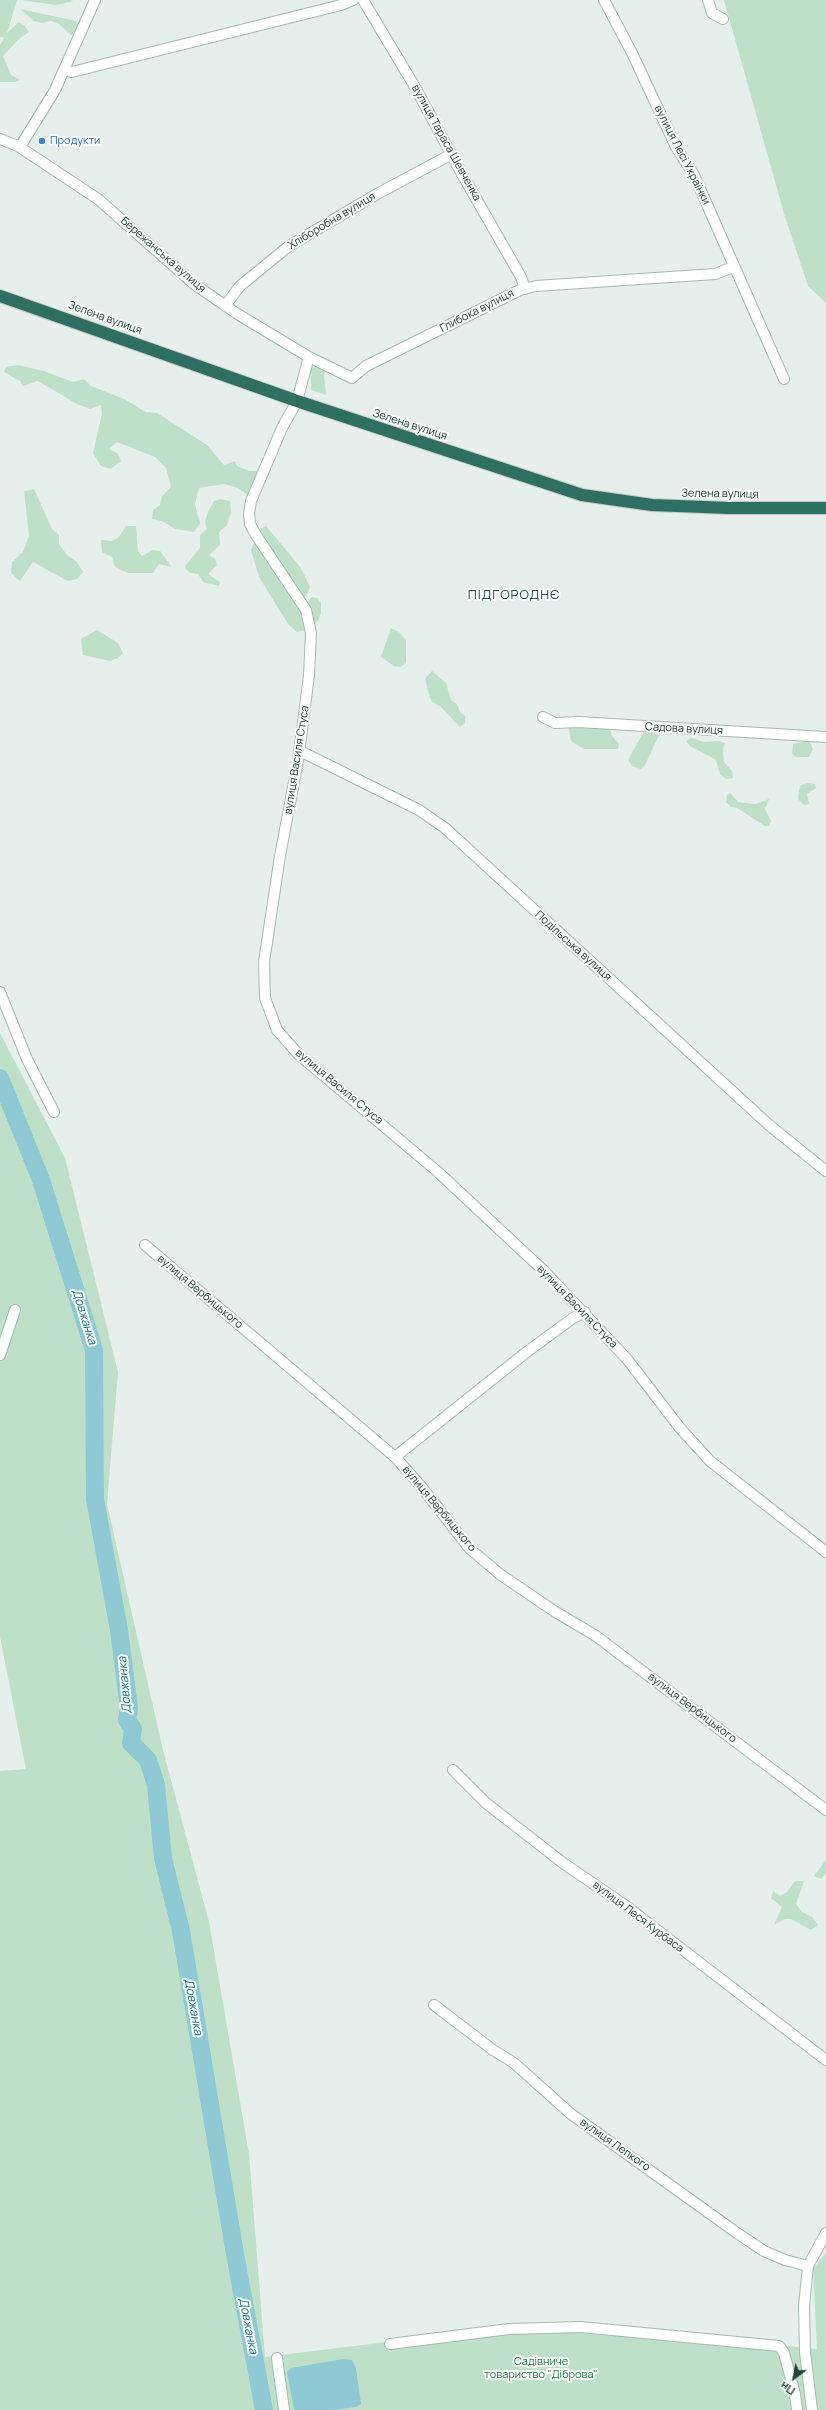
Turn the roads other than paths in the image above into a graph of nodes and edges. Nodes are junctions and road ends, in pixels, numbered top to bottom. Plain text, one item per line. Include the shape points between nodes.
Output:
1 (95, 0) edge
2 (353, 0) edge
3 (363, 0) edge
4 (604, 0) edge
5 (708, 0) edge
6 (723, 19) dead end
7 (66, 70) junction
8 (0, 139) edge
9 (20, 147) junction
10 (452, 154) junction
11 (733, 267) junction
12 (525, 288) junction
13 (0, 296) edge
14 (225, 306) junction
15 (309, 357) junction
16 (784, 379) dead end
17 (297, 401) junction
18 (826, 508) edge
19 (544, 717) dead end
20 (826, 737) edge
21 (300, 751) junction
22 (0, 992) edge
23 (54, 1112) dead end
24 (826, 1171) edge
25 (145, 1245) dead end
26 (15, 1310) dead end
27 (585, 1312) junction
28 (0, 1355) edge
29 (395, 1457) junction
30 (826, 1552) edge
31 (454, 1770) dead end
32 (826, 1810) edge
33 (434, 2005) dead end
34 (826, 2060) edge
35 (826, 2234) edge
36 (808, 2266) junction
37 (390, 2344) dead end
38 (277, 2358) dead end
39 (284, 2410) edge
40 (796, 2410) edge
41 (812, 2410) edge

1 - 7 street
2 - 7 street via 334,7 72,72
3 - 10 street, вулиця Тараса Шевченка
4 - 11 street, вулиця Лесі Українки via 676,147 694,175
5 - 6 street via 712,13
7 - 9 street via 46,108
8 - 9 street, Бережанська вулиця
9 - 14 street, Бережанська вулиця via 98,199 194,284
10 - 12 street, вулиця Тараса Шевченка via 522,277
10 - 14 street, Хліборобна вулиця via 377,194 290,246 240,286
11 - 12 street, Глибока вулиця via 715,274
11 - 16 street, вулиця Лесі Українки
12 - 15 street, Глибока вулиця via 366,366 352,378
13 - 17 highway, Зелена вулиця
14 - 15 street, Бережанська вулиця
15 - 17 street
17 - 18 highway, Зелена вулиця via 582,494 652,505
17 - 21 street, вулиця Василя Стуса via 282,428 254,494 249,514 250,524 256,535 306,610 311,633
19 - 20 street, Садова вулиця via 554,722
21 - 24 street, Подільська вулиця via 419,810 444,828 769,1125
21 - 27 street, вулиця Василя Стуса via 280,856 264,962 265,998 277,1030 299,1055 438,1172
22 - 23 street via 27,1059
25 - 29 street, вулиця Вербицького
26 - 28 street
27 - 29 street via 528,1351
27 - 30 street, вулиця Василя Стуса via 628,1359 680,1428 710,1461
29 - 32 street, вулиця Вербицького via 470,1550 501,1575 596,1636
31 - 34 street, вулиця Леся Курбаса via 486,1803 563,1863 626,1906
33 - 36 street, вулиця Лепкого via 514,2063 571,2114 737,2233 764,2251
35 - 36 street
36 - 41 street via 804,2306 805,2352
37 - 40 street via 509,2330 581,2327 779,2346 784,2353 795,2394
38 - 39 street

